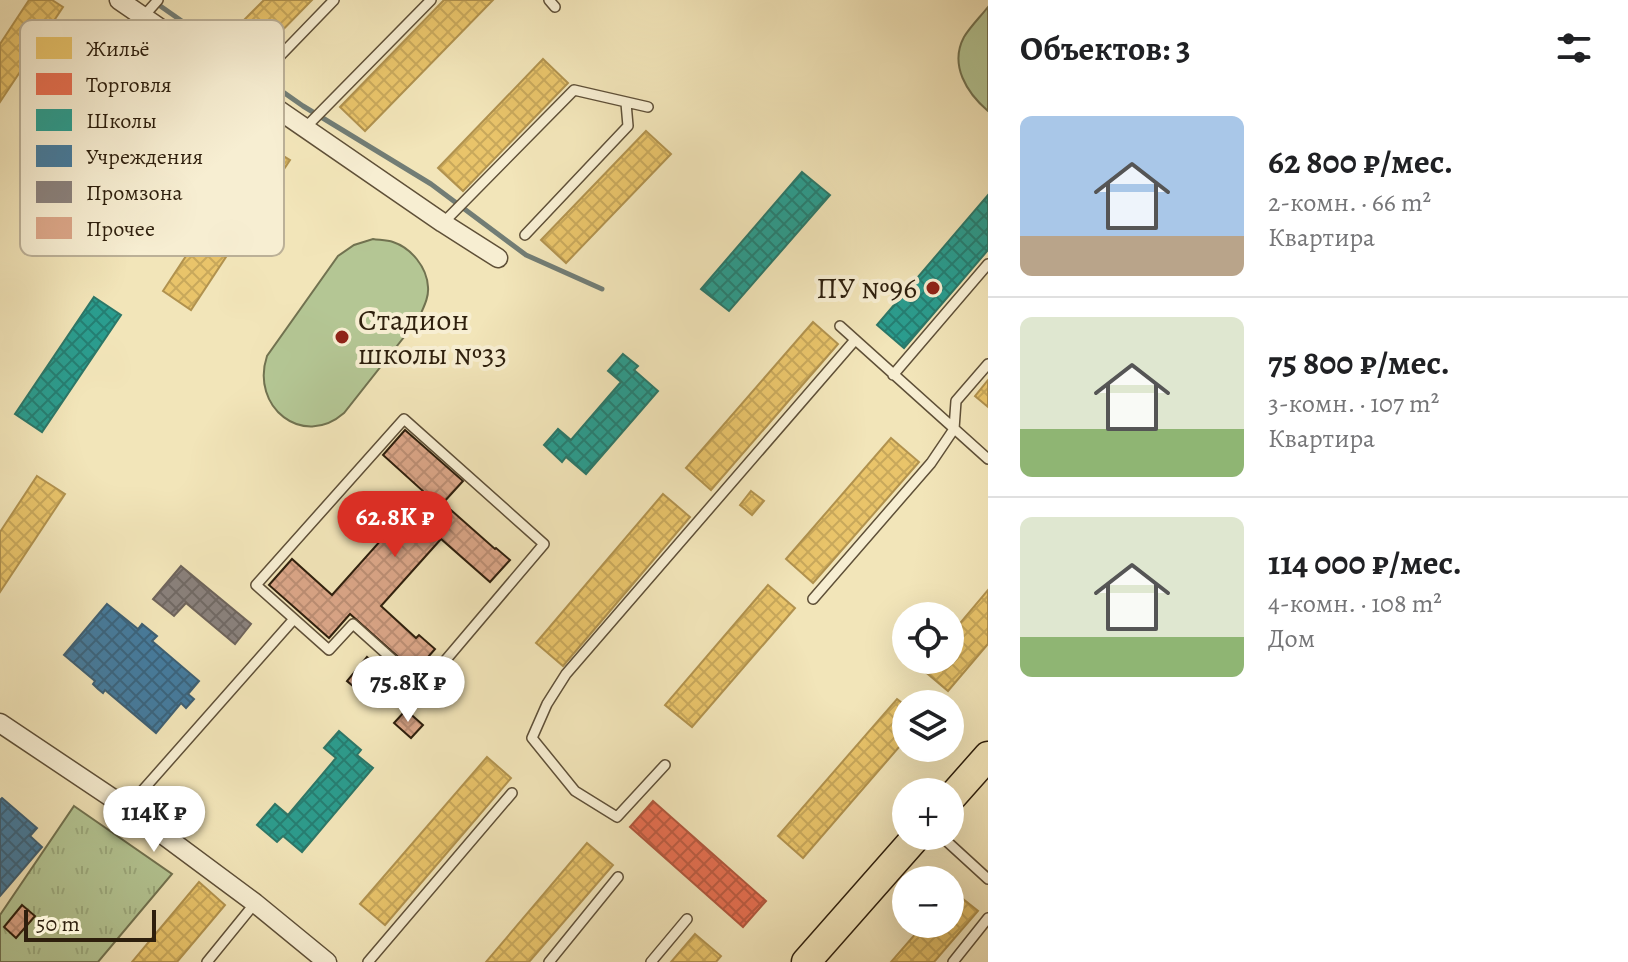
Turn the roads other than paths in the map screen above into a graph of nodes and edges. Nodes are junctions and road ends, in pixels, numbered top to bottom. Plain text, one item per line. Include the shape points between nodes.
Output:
1 (119, 0) edge
2 (158, 0) edge
3 (334, 0) edge
4 (431, 0) edge
5 (143, 17) junction
6 (147, 20) edge
7 (284, 52) edge
8 (626, 103) junction
9 (648, 107) dead end
10 (284, 114) edge
11 (305, 128) junction
12 (443, 223) junction
13 (525, 235) dead end
14 (498, 258) dead end
15 (988, 264) edge
16 (840, 326) dead end
17 (855, 340) junction
18 (988, 364) edge
19 (893, 375) junction
20 (954, 429) junction
21 (986, 455) edge
22 (813, 599) dead end
23 (294, 619) junction
24 (0, 723) edge
25 (988, 756) edge
26 (665, 765) dead end
27 (964, 783) edge
28 (512, 793) dead end
29 (127, 808) junction
30 (905, 850) edge
31 (956, 850) edge
32 (618, 877) dead end
33 (988, 879) edge
34 (255, 903) junction
35 (988, 918) edge
36 (687, 919) dead end
37 (207, 962) edge
38 (327, 962) edge
39 (368, 962) edge
40 (549, 962) edge
41 (651, 962) edge
42 (806, 962) edge
43 (953, 962) edge

1 - 5 street
2 - 5 lane
3 - 7 lane
4 - 11 lane
5 - 6 street
8 - 9 lane
8 - 12 lane via 574,90
8 - 13 lane via 628,126
10 - 11 street
11 - 12 street
12 - 14 street
15 - 19 lane
16 - 17 lane
17 - 19 lane
17 - 26 lane via 566,674 532,738 575,791 617,817
18 - 20 lane via 956,401
19 - 20 lane
20 - 21 lane
20 - 22 lane via 931,463
23 - 23 lane via 256,585 404,419 544,544 421,685 353,624 329,650
23 - 29 lane
24 - 29 street
25 - 27 main road
28 - 39 lane
29 - 34 street
30 - 42 main road
31 - 33 lane
32 - 40 lane
34 - 37 lane
34 - 38 street
35 - 43 lane
36 - 41 lane

